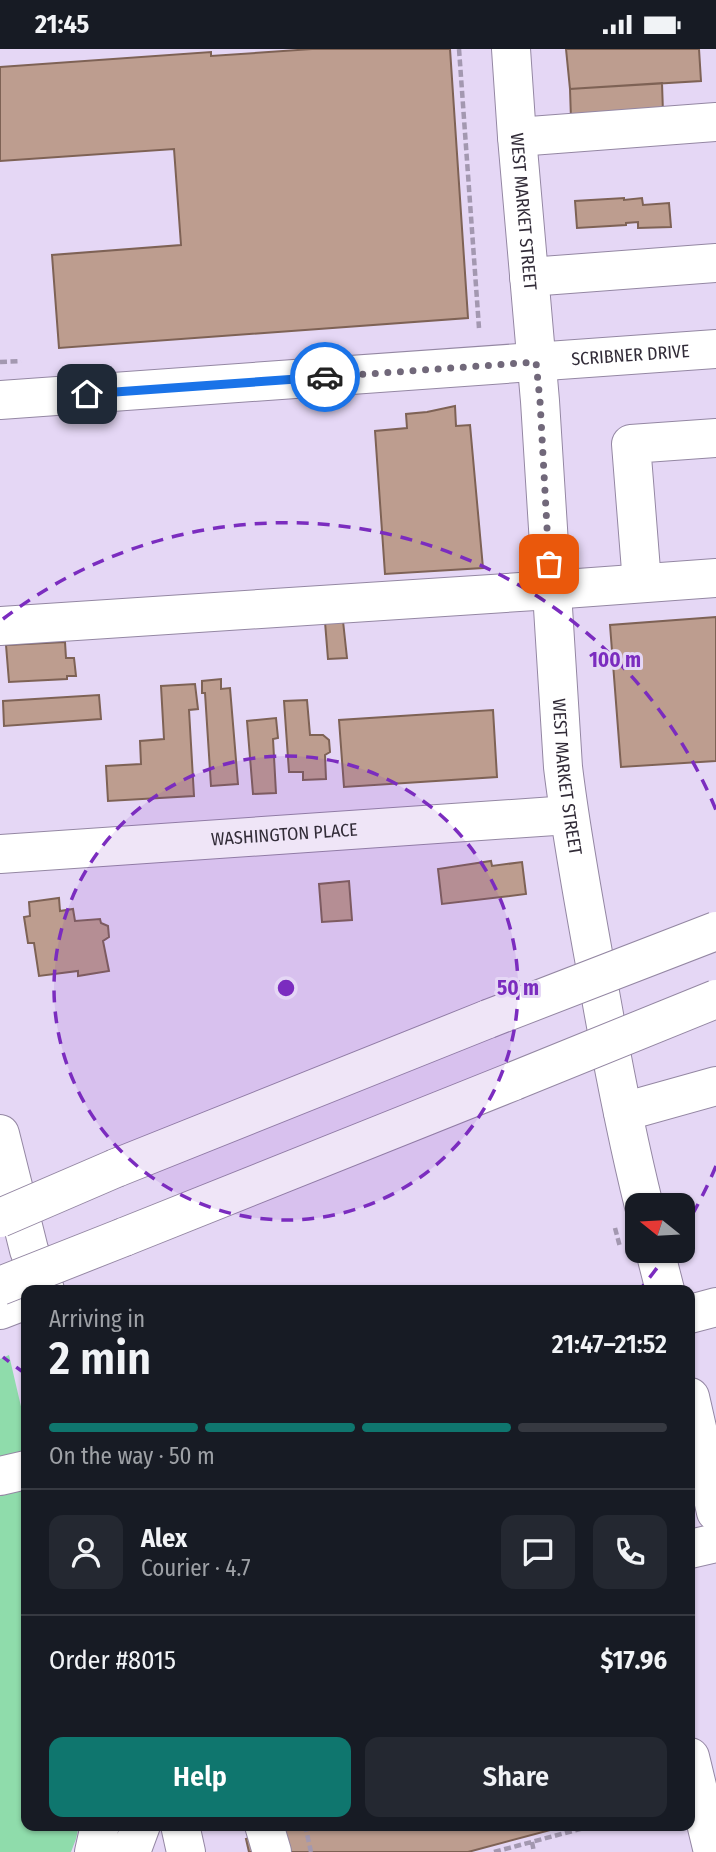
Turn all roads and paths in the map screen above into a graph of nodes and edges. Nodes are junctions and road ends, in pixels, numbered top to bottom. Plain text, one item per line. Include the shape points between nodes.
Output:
1 (459, 49) edge
2 (511, 49) edge
3 (716, 122) edge
4 (517, 137) junction
5 (716, 264) edge
6 (529, 277) junction
7 (479, 328) dead end
8 (716, 349) edge
9 (536, 362) junction
10 (0, 400) edge
11 (716, 438) edge
12 (716, 578) edge
13 (642, 583) junction
14 (551, 590) junction
15 (0, 626) edge
16 (569, 815) junction
17 (0, 854) edge
18 (716, 931) edge
19 (716, 999) edge
20 (716, 1023) edge
21 (716, 1086) edge
22 (517, 1091) junction
23 (623, 1112) junction
24 (0, 1134) edge
25 (641, 1193) edge
26 (0, 1218) edge
27 (129, 1247) junction
28 (29, 1250) junction
29 (658, 1263) edge
30 (34, 1285) edge
31 (43, 1285) edge
32 (60, 1285) edge
33 (664, 1285) edge
34 (0, 1286) edge
35 (21, 1302) edge
36 (716, 1307) edge
37 (0, 1310) edge
38 (695, 1313) edge
39 (695, 1419) edge
40 (21, 1471) edge
41 (0, 1476) edge
42 (716, 1512) edge
43 (716, 1543) edge
44 (695, 1548) edge
45 (695, 1778) edge
46 (99, 1831) edge
47 (139, 1831) edge
48 (181, 1831) edge
49 (266, 1831) edge
50 (306, 1831) edge
51 (572, 1831) edge
52 (531, 1842) junction
53 (94, 1852) edge
54 (131, 1852) edge
55 (186, 1852) edge
56 (272, 1852) edge
57 (311, 1852) edge
58 (494, 1852) edge
59 (534, 1852) edge
60 (713, 1852) edge

1 - 7 path
2 - 4 main road, WEST MARKET STREET
3 - 4 main road
4 - 6 main road, WEST MARKET STREET
5 - 6 main road
6 - 9 main road, WEST MARKET STREET
8 - 9 main road, SCRIBNER DRIVE
9 - 10 main road, SCRIBNER DRIVE
9 - 14 main road, WEST MARKET STREET
11 - 13 main road via 631,445
12 - 13 main road
13 - 14 main road
14 - 15 main road
14 - 16 main road, WEST MARKET STREET
16 - 17 main road, WASHINGTON PLACE
16 - 23 main road, WEST MARKET STREET
18 - 26 main road, bridge
19 - 22 main road, bridge
20 - 22 main road
21 - 23 main road
22 - 27 main road
23 - 25 main road, WEST MARKET STREET
24 - 28 main road
27 - 32 main road
27 - 34 main road, bridge
28 - 30 main road
28 - 31 main road
29 - 33 main road
35 - 37 main road
36 - 38 main road
39 - 42 main road
40 - 41 main road
43 - 44 main road
45 - 60 main road
46 - 53 main road
47 - 54 main road
48 - 55 main road
49 - 56 main road
50 - 57 path
51 - 52 path
52 - 58 path
52 - 59 path

